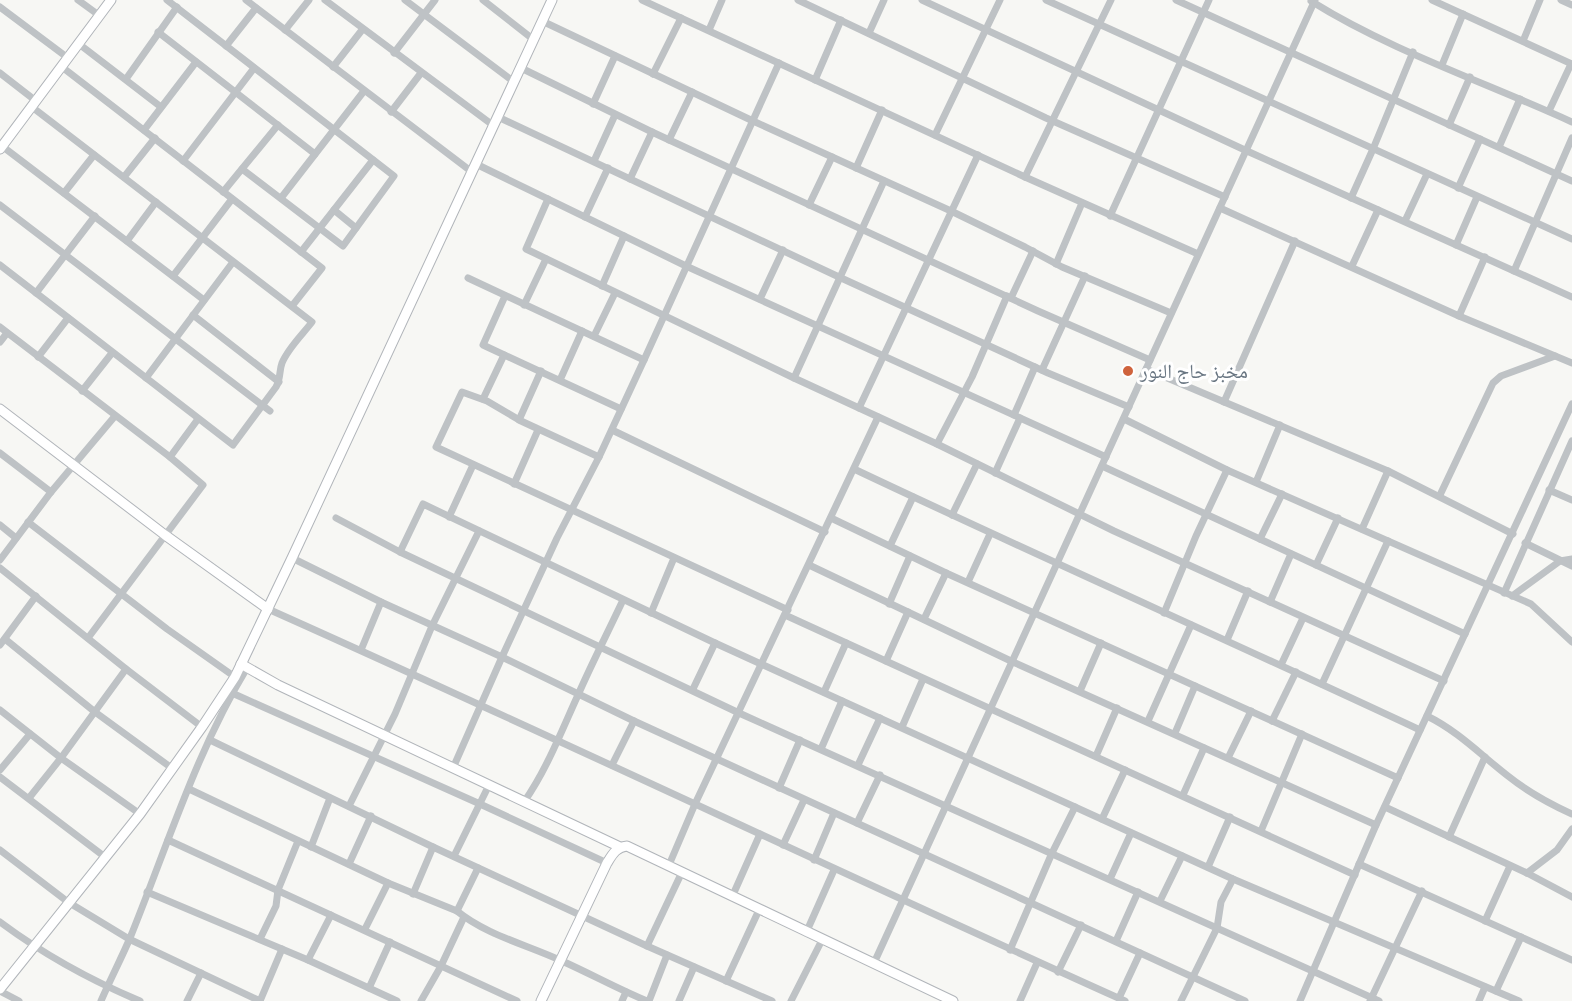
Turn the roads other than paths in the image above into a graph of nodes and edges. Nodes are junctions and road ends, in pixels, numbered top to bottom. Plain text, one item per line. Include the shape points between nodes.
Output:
1 (78, 0) edge
2 (111, 0) edge
3 (167, 0) edge
4 (246, 0) edge
5 (309, 0) edge
6 (325, 0) edge
7 (405, 0) edge
8 (435, 0) edge
9 (483, 0) edge
10 (552, 0) edge
11 (642, 0) edge
12 (722, 0) edge
13 (798, 0) edge
14 (820, 0) edge
15 (884, 0) edge
16 (922, 0) edge
17 (1000, 0) edge
18 (1046, 0) edge
19 (1111, 0) edge
20 (1176, 0) edge
21 (1209, 0) edge
22 (1434, 0) edge
23 (1540, 0) edge
24 (1313, 1) edge
25 (0, 7) edge
26 (177, 7) junction
27 (256, 8) junction
28 (816, 8) junction
29 (1204, 13) junction
30 (1463, 14) junction
31 (424, 15) junction
32 (100, 16) junction
33 (681, 18) junction
34 (842, 20) junction
35 (542, 21) junction
36 (1100, 24) junction
37 (285, 30) junction
38 (362, 30) junction
39 (709, 30) junction
40 (986, 30) junction
41 (159, 32) junction
42 (869, 33) junction
43 (534, 40) junction
44 (1523, 42) junction
45 (79, 44) junction
46 (225, 46) junction
47 (1413, 52) junction
48 (394, 53) junction
49 (1291, 53) junction
50 (615, 56) junction
51 (68, 58) junction
52 (196, 62) junction
53 (1181, 62) junction
54 (779, 63) junction
55 (1571, 64) edge
56 (1442, 65) junction
57 (62, 67) junction
58 (333, 67) junction
59 (254, 68) junction
60 (521, 68) junction
61 (1076, 71) junction
62 (0, 73) edge
63 (421, 73) junction
64 (653, 75) junction
65 (1470, 77) junction
66 (963, 78) junction
67 (126, 79) junction
68 (815, 80) junction
69 (514, 82) junction
70 (364, 91) junction
71 (235, 92) junction
72 (692, 93) junction
73 (1394, 99) junction
74 (1520, 99) junction
75 (1270, 101) junction
76 (34, 104) junction
77 (593, 104) junction
78 (161, 106) junction
79 (1158, 109) junction
80 (882, 110) junction
81 (1549, 111) junction
82 (391, 112) junction
83 (615, 115) junction
84 (496, 121) junction
85 (753, 121) junction
86 (1053, 121) junction
87 (1572, 122) edge
88 (278, 125) junction
89 (1449, 125) junction
90 (144, 130) junction
91 (334, 130) junction
92 (652, 132) junction
93 (935, 135) junction
94 (154, 138) junction
95 (1572, 138) edge
96 (1480, 139) junction
97 (669, 140) junction
98 (3, 141) edge
99 (1498, 147) junction
100 (1374, 149) junction
101 (1247, 151) junction
102 (315, 154) junction
103 (94, 155) junction
104 (978, 155) junction
105 (832, 157) junction
106 (1136, 158) junction
107 (373, 160) junction
108 (183, 161) junction
109 (594, 161) junction
110 (474, 168) junction
111 (608, 168) junction
112 (856, 168) junction
113 (242, 169) junction
114 (731, 169) junction
115 (1427, 174) junction
116 (1557, 175) junction
117 (124, 177) junction
118 (1025, 177) junction
119 (630, 179) junction
120 (884, 181) junction
121 (1572, 181) edge
122 (1458, 188) junction
123 (223, 192) junction
124 (64, 193) junction
125 (1225, 197) junction
126 (1477, 197) junction
127 (280, 198) junction
128 (1352, 198) junction
129 (232, 199) junction
130 (548, 199) junction
131 (156, 202) junction
132 (1082, 203) junction
133 (0, 205) edge
134 (809, 205) junction
135 (1220, 208) junction
136 (334, 210) junction
137 (1378, 210) junction
138 (951, 211) junction
139 (95, 216) junction
140 (709, 216) junction
141 (1110, 216) junction
142 (585, 217) junction
143 (1405, 221) junction
144 (1536, 223) junction
145 (320, 228) junction
146 (356, 228) junction
147 (861, 229) junction
148 (624, 236) junction
149 (202, 238) junction
150 (1572, 239) edge
151 (128, 241) junction
152 (1295, 241) junction
153 (1456, 245) junction
154 (783, 250) junction
155 (1033, 251) junction
156 (301, 252) junction
157 (1198, 254) junction
158 (65, 255) junction
159 (1485, 257) junction
160 (546, 259) junction
161 (929, 259) junction
162 (233, 262) junction
163 (1056, 264) junction
164 (686, 266) junction
165 (1352, 266) junction
166 (3, 267) edge
167 (1514, 271) junction
168 (0, 276) edge
169 (173, 276) junction
170 (1085, 276) junction
171 (839, 277) junction
172 (468, 278) dead end
173 (602, 286) junction
174 (36, 293) junction
175 (615, 293) junction
176 (504, 296) junction
177 (1009, 297) junction
178 (1572, 297) edge
179 (760, 298) junction
180 (204, 300) junction
181 (524, 305) junction
182 (292, 306) junction
183 (907, 307) junction
184 (1171, 313) junction
185 (193, 315) junction
186 (664, 315) junction
187 (1459, 316) junction
188 (68, 318) junction
189 (1064, 322) junction
190 (817, 325) junction
191 (0, 327) edge
192 (582, 331) junction
193 (7, 333) junction
194 (594, 336) junction
195 (175, 339) junction
196 (0, 342) edge
197 (986, 344) junction
198 (112, 352) junction
199 (504, 355) junction
200 (884, 356) junction
201 (1555, 356) junction
202 (39, 357) junction
203 (644, 360) junction
204 (1150, 360) junction
205 (1572, 363) edge
206 (1039, 369) junction
207 (1146, 369) junction
208 (541, 371) junction
209 (146, 378) junction
210 (794, 378) junction
211 (560, 380) junction
212 (279, 382) junction
213 (82, 391) junction
214 (964, 392) junction
215 (483, 399) junction
216 (1224, 402) junction
217 (1572, 404) edge
218 (263, 406) junction
219 (859, 408) junction
220 (1129, 408) junction
221 (0, 409) edge
222 (621, 409) junction
223 (270, 411) dead end
224 (115, 416) junction
225 (1017, 416) junction
226 (878, 417) junction
227 (198, 419) junction
228 (1124, 419) junction
229 (519, 420) junction
230 (1280, 425) junction
231 (538, 430) junction
232 (612, 430) junction
233 (1572, 441) edge
234 (937, 444) junction
235 (0, 453) edge
236 (170, 457) junction
237 (599, 457) junction
238 (1106, 457) junction
239 (977, 464) junction
240 (472, 465) junction
241 (74, 466) junction
242 (1102, 466) junction
243 (854, 469) junction
244 (1227, 470) junction
245 (1388, 471) junction
246 (995, 473) junction
247 (1256, 482) junction
248 (514, 484) junction
249 (1549, 490) junction
250 (51, 492) junction
251 (1282, 494) junction
252 (1440, 495) junction
253 (913, 497) junction
254 (1572, 500) edge
255 (572, 510) junction
256 (1206, 513) junction
257 (1080, 514) junction
258 (952, 515) junction
259 (449, 517) junction
260 (336, 518) dead end
261 (831, 518) junction
262 (1338, 518) junction
263 (28, 522) junction
264 (0, 525) edge
265 (1362, 529) junction
266 (478, 531) junction
267 (825, 531) junction
268 (165, 534) junction
269 (990, 534) junction
270 (1513, 534) junction
271 (15, 538) junction
272 (1260, 539) junction
273 (1388, 541) junction
274 (1525, 543) junction
275 (890, 546) junction
276 (400, 552) junction
277 (1291, 554) junction
278 (910, 556) junction
279 (292, 558) junction
280 (674, 558) junction
281 (1572, 559) edge
282 (0, 560) edge
283 (1560, 561) junction
284 (546, 562) junction
285 (1185, 564) junction
286 (809, 565) junction
287 (1057, 565) junction
288 (1316, 565) junction
289 (1572, 566) edge
290 (0, 568) edge
291 (946, 573) junction
292 (456, 578) junction
293 (968, 582) junction
294 (1488, 586) junction
295 (1367, 589) junction
296 (1248, 591) junction
297 (120, 593) junction
298 (1508, 595) junction
299 (36, 596) junction
300 (623, 600) junction
301 (381, 602) junction
302 (1270, 602) junction
303 (890, 604) junction
304 (268, 609) junction
305 (524, 611) junction
306 (908, 612) junction
307 (651, 613) junction
308 (787, 613) junction
309 (1035, 613) junction
310 (1164, 613) junction
311 (1303, 618) junction
312 (924, 619) junction
313 (1191, 625) junction
314 (432, 626) junction
315 (1465, 634) junction
316 (1345, 637) junction
317 (87, 638) junction
318 (1227, 640) junction
319 (2, 642) edge
320 (1572, 642) edge
321 (715, 643) junction
322 (846, 643) junction
323 (1101, 643) junction
324 (601, 646) junction
325 (361, 650) junction
326 (501, 657) junction
327 (886, 662) junction
328 (1013, 662) junction
329 (761, 664) junction
330 (1281, 665) junction
331 (244, 666) junction
332 (126, 669) junction
333 (1296, 672) junction
334 (410, 674) junction
335 (1169, 675) junction
336 (234, 677) junction
337 (923, 679) junction
338 (1444, 681) junction
339 (1322, 684) junction
340 (1194, 686) junction
341 (693, 689) junction
342 (1080, 691) junction
343 (824, 692) junction
344 (232, 693) junction
345 (578, 694) junction
346 (842, 701) junction
347 (481, 705) junction
348 (992, 708) junction
349 (1117, 708) junction
350 (0, 710) edge
351 (1251, 711) junction
352 (95, 712) junction
353 (739, 713) junction
354 (1427, 716) junction
355 (880, 718) junction
356 (634, 721) junction
357 (1148, 721) junction
358 (1272, 722) junction
359 (202, 727) junction
360 (902, 727) junction
361 (1420, 730) junction
362 (1175, 733) junction
363 (30, 734) junction
364 (1302, 734) junction
365 (384, 735) junction
366 (210, 740) junction
367 (801, 740) junction
368 (558, 742) junction
369 (1204, 748) junction
370 (821, 749) junction
371 (373, 756) junction
372 (1096, 756) junction
373 (1485, 757) junction
374 (62, 758) junction
375 (969, 758) junction
376 (1228, 758) junction
377 (717, 759) junction
378 (612, 765) junction
379 (858, 765) junction
380 (453, 768) junction
381 (0, 770) edge
382 (173, 770) junction
383 (1125, 770) junction
384 (880, 775) junction
385 (0, 777) edge
386 (1398, 778) junction
387 (1283, 782) junction
388 (489, 785) junction
389 (779, 788) junction
390 (189, 789) junction
391 (1183, 795) junction
392 (29, 798) junction
393 (330, 798) junction
394 (804, 800) junction
395 (524, 802) junction
396 (480, 804) junction
397 (695, 804) junction
398 (948, 805) junction
399 (349, 806) junction
400 (1075, 807) junction
401 (1385, 807) junction
402 (834, 813) junction
403 (140, 814) junction
404 (1572, 814) edge
405 (371, 816) junction
406 (1230, 817) junction
407 (1102, 819) junction
408 (857, 823) junction
409 (1376, 825) junction
410 (1572, 829) edge
411 (1261, 831) junction
412 (1131, 833) junction
413 (760, 834) junction
414 (1449, 837) junction
415 (168, 840) junction
416 (298, 840) junction
417 (783, 845) junction
418 (311, 847) junction
419 (433, 847) junction
420 (620, 847) junction
421 (0, 850) edge
422 (926, 853) junction
423 (1052, 853) junction
424 (454, 856) junction
425 (1182, 856) junction
426 (105, 857) junction
427 (814, 860) junction
428 (607, 863) junction
429 (349, 864) junction
430 (1359, 864) junction
431 (669, 865) junction
432 (1510, 866) junction
433 (1208, 867) junction
434 (478, 868) junction
435 (834, 870) junction
436 (682, 872) junction
437 (1527, 873) junction
438 (1354, 875) junction
439 (1110, 879) junction
440 (1233, 879) junction
441 (388, 883) junction
442 (278, 890) junction
443 (1422, 891) junction
444 (147, 892) junction
445 (1138, 892) junction
446 (413, 894) junction
447 (1572, 896) edge
448 (732, 897) junction
449 (904, 900) junction
450 (68, 902) junction
451 (1030, 902) junction
452 (1160, 902) junction
453 (759, 910) junction
454 (457, 911) junction
455 (331, 915) junction
456 (582, 915) junction
457 (464, 916) junction
458 (1485, 921) junction
459 (0, 922) edge
460 (1335, 922) junction
461 (1081, 925) junction
462 (1217, 928) junction
463 (365, 930) junction
464 (806, 933) junction
465 (1521, 937) junction
466 (129, 939) junction
467 (260, 939) junction
468 (822, 940) junction
469 (1116, 941) junction
470 (390, 942) junction
471 (647, 946) junction
472 (33, 947) junction
473 (282, 949) junction
474 (1395, 949) junction
475 (1010, 951) junction
476 (1140, 953) junction
477 (667, 955) junction
478 (308, 960) junction
479 (561, 960) junction
480 (1572, 960) edge
481 (874, 963) junction
482 (1037, 963) junction
483 (441, 966) junction
484 (694, 967) junction
485 (1313, 971) junction
486 (1058, 972) junction
487 (201, 973) junction
488 (1192, 978) junction
489 (726, 981) junction
490 (107, 987) junction
491 (1485, 987) junction
492 (369, 988) junction
493 (0, 990) edge
494 (1496, 991) junction
495 (626, 992) junction
496 (1122, 999) edge
497 (1370, 999) edge
498 (393, 1000) edge
499 (19, 1001) edge
500 (101, 1001) edge
501 (140, 1001) edge
502 (187, 1001) edge
503 (260, 1001) edge
504 (421, 1001) edge
505 (517, 1001) edge
506 (542, 1001) edge
507 (622, 1001) edge
508 (648, 1001) edge
509 (679, 1001) edge
510 (772, 1001) edge
511 (791, 1001) edge
512 (952, 1001) edge
513 (1020, 1001) edge
514 (1181, 1001) edge
515 (1245, 1001) edge
516 (1300, 1001) edge
517 (1379, 1001) edge
518 (1479, 1001) edge
519 (1519, 1001) edge

1 - 32 street
2 - 32 street
3 - 26 street
4 - 27 street
5 - 37 street
6 - 38 street
7 - 31 street
8 - 31 street
9 - 43 street
10 - 35 street
11 - 33 street
12 - 39 street
13 - 28 street
14 - 28 street
15 - 42 street
16 - 40 street
17 - 40 street
18 - 36 street
19 - 36 street
20 - 29 street
21 - 29 street
22 - 30 street
23 - 44 street
24 - 47 street via 1337,17
24 - 49 street
25 - 51 street
26 - 41 street
26 - 46 street
27 - 37 street
27 - 46 street
28 - 34 street
29 - 49 street
29 - 53 street
30 - 44 street
30 - 56 street
31 - 48 street
31 - 69 street
32 - 45 street
33 - 39 street
33 - 64 street
34 - 42 street
34 - 68 street
35 - 43 street
35 - 50 street
36 - 53 street
36 - 61 street
37 - 58 street
38 - 48 street
38 - 58 street
39 - 54 street
40 - 61 street
40 - 66 street
41 - 52 street
41 - 67 street
42 - 66 street
43 - 60 street
44 - 55 street
45 - 51 street
45 - 67 street
46 - 59 street
47 - 56 street
47 - 73 street
48 - 63 street
49 - 73 street
49 - 75 street
50 - 64 street
50 - 77 street
51 - 57 street
52 - 71 street
52 - 78 street
53 - 75 street
53 - 79 street
54 - 68 street
54 - 85 street
55 - 81 street
56 - 65 street
57 - 76 street
57 - 90 street
58 - 70 street
59 - 71 street
59 - 91 street
60 - 69 street
60 - 77 street
61 - 79 street
61 - 86 street
62 - 76 street
63 - 82 street
63 - 84 street
64 - 72 street
65 - 74 street
65 - 89 street
66 - 86 street
66 - 93 street
67 - 78 street
68 - 80 street
69 - 84 street
70 - 82 street
70 - 91 street
71 - 88 street
71 - 108 street
72 - 85 street
72 - 97 street
73 - 89 street
73 - 100 street
74 - 81 street
74 - 99 street
75 - 100 street
75 - 101 street
76 - 98 street
76 - 103 street
77 - 83 street
78 - 90 street
79 - 101 street
79 - 106 street
80 - 93 street
80 - 112 street
81 - 87 street
82 - 110 street
83 - 92 street
83 - 109 street
84 - 109 street
84 - 110 street
85 - 105 street
85 - 114 street
86 - 106 street
86 - 118 street
88 - 102 street
88 - 113 street
89 - 96 street
90 - 94 street
91 - 102 street
91 - 107 street
92 - 97 street
92 - 119 street
93 - 104 street
94 - 108 street
94 - 117 street
95 - 116 street
96 - 99 street
96 - 122 street
97 - 114 street
98 - 124 street
99 - 116 street
100 - 115 street
100 - 128 street
101 - 125 street
101 - 128 street
102 - 127 street
103 - 117 street
103 - 124 street
104 - 118 street
104 - 138 street
105 - 112 street
105 - 134 street
106 - 125 street
106 - 141 street
107 - 136 street
107 - 146 street via 394,176
108 - 123 street
109 - 111 street
110 - 130 street
110 - 279 street
111 - 119 street
111 - 142 street
112 - 120 street
113 - 123 street
113 - 127 street
114 - 134 street
114 - 140 street
115 - 122 street
115 - 143 street
116 - 121 street
116 - 144 street
117 - 131 street
118 - 132 street
119 - 140 street
120 - 138 street
120 - 147 street
122 - 126 street
123 - 129 street
124 - 139 street
125 - 135 street
126 - 144 street
126 - 153 street
127 - 145 street
128 - 137 street
129 - 149 street
129 - 156 street
130 - 142 street
130 - 160 street via 526,249
131 - 149 street
131 - 151 street
132 - 141 street
132 - 163 street
133 - 158 street
134 - 147 street
135 - 152 street
135 - 157 street
136 - 145 street
136 - 146 street
137 - 143 street
137 - 165 street
138 - 155 street
138 - 161 street
139 - 151 street
139 - 158 street
140 - 154 street
140 - 164 street
141 - 157 street
142 - 148 street
143 - 153 street
144 - 150 street
144 - 167 street
145 - 146 street via 343,246
145 - 156 street
147 - 161 street
147 - 171 street
148 - 164 street
148 - 173 street
149 - 162 street
149 - 169 street
151 - 169 street
152 - 165 street
152 - 216 street
153 - 159 street
154 - 171 street
154 - 179 street
155 - 163 street
155 - 177 street
156 - 182 street via 322,268
157 - 184 street
158 - 174 street
158 - 195 street
159 - 167 street
159 - 187 street
160 - 173 street
160 - 181 street
161 - 177 street
161 - 183 street
162 - 180 street
162 - 182 street
163 - 170 street
164 - 179 street
164 - 186 street
165 - 187 street
166 - 168 street
166 - 174 street
167 - 178 street
169 - 180 street
170 - 184 street
170 - 189 street
171 - 183 street
171 - 190 street
172 - 176 street
173 - 175 street
174 - 188 street
175 - 186 street
175 - 194 street
176 - 181 street
176 - 199 street via 483,345
177 - 189 street
177 - 197 street
179 - 190 street
180 - 185 street
181 - 192 street
182 - 212 street via 312,322 284,359
183 - 197 street
183 - 200 street
184 - 204 street
185 - 195 street
185 - 212 street
186 - 203 street
186 - 210 street
187 - 201 street
188 - 198 street
188 - 202 street
189 - 204 street
189 - 206 street
190 - 200 street
190 - 210 street
191 - 193 street
192 - 194 street
192 - 211 street
193 - 196 street
193 - 202 street
194 - 203 street
195 - 209 street
195 - 218 street
197 - 206 street
197 - 214 street
198 - 209 street
198 - 213 street
199 - 208 street
199 - 215 street
200 - 214 street
200 - 219 street
201 - 205 street
201 - 252 street via 1501,375 1493,383
202 - 213 street
203 - 222 street
204 - 207 street
206 - 220 street
206 - 225 street
207 - 216 street
207 - 220 street
208 - 211 street
208 - 229 street
209 - 227 street
210 - 219 street
211 - 222 street
212 - 218 street
213 - 224 street
214 - 225 street
214 - 234 street
215 - 229 street
215 - 240 street via 462,392 436,447
216 - 230 street
217 - 270 street
218 - 223 street
218 - 227 street via 233,445
219 - 226 street
220 - 228 street
221 - 241 street
222 - 232 street
224 - 236 street
224 - 241 street
225 - 238 street
225 - 246 street
226 - 234 street
226 - 243 street
227 - 236 street
228 - 238 street
228 - 244 street
229 - 231 street
230 - 245 street
230 - 247 street
231 - 237 street
231 - 248 street
232 - 237 street
232 - 267 street
233 - 249 street
234 - 239 street
235 - 250 street
236 - 268 street via 203,484
237 - 255 street
238 - 242 street
239 - 246 street
239 - 258 street
240 - 248 street
240 - 259 street
241 - 250 street
241 - 268 street
242 - 256 street
242 - 257 street
243 - 253 street
243 - 261 street
244 - 247 street
244 - 256 street
245 - 252 street
245 - 265 street
246 - 257 street
247 - 251 street
248 - 255 street
249 - 254 street
249 - 274 street
250 - 263 street
251 - 262 street
251 - 272 street
252 - 270 street
253 - 258 street
253 - 275 street
255 - 280 street
255 - 284 street
256 - 272 street
256 - 285 street
257 - 285 street
257 - 287 street
258 - 269 street
259 - 266 street
259 - 276 street via 423,504
260 - 276 street
261 - 267 street
261 - 275 street
262 - 265 street
262 - 288 street
263 - 271 street
263 - 297 street
264 - 271 street
265 - 273 street
266 - 284 street
266 - 292 street
267 - 286 street
268 - 297 street
268 - 304 street
269 - 287 street
269 - 293 street
270 - 294 street
271 - 282 street
272 - 277 street
273 - 294 street
273 - 295 street
274 - 283 street
274 - 298 street
275 - 278 street
276 - 292 street
277 - 288 street
277 - 302 street
278 - 291 street
278 - 303 street
279 - 301 street
279 - 304 street
280 - 307 street
280 - 308 street
281 - 283 street
283 - 289 street
283 - 298 street
284 - 300 street
284 - 305 street
285 - 296 street
285 - 310 street
286 - 303 street
286 - 308 street
287 - 309 street
287 - 310 street
288 - 295 street
290 - 299 street
291 - 293 street
291 - 312 street
292 - 305 street
292 - 314 street
293 - 309 street
294 - 298 street
294 - 315 street
295 - 315 street
295 - 316 street
296 - 302 street
296 - 318 street
297 - 317 street
297 - 336 street
298 - 320 street via 1535,606
299 - 317 street
299 - 319 street
300 - 307 street
300 - 324 street
301 - 314 street
301 - 325 street
302 - 311 street
303 - 306 street
304 - 325 street
304 - 331 street
305 - 324 street
305 - 326 street
306 - 312 street
306 - 327 street
307 - 321 street
308 - 322 street
308 - 329 street
309 - 323 street
309 - 328 street
310 - 313 street
311 - 316 street
311 - 330 street
312 - 328 street
313 - 318 street
313 - 335 street
314 - 326 street
314 - 334 street
315 - 338 street
316 - 338 street
316 - 339 street
317 - 332 street
318 - 330 street
319 - 352 street
321 - 329 street
321 - 341 street
322 - 327 street
322 - 343 street
323 - 335 street
323 - 342 street
324 - 341 street
324 - 345 street
325 - 334 street
326 - 345 street
326 - 347 street
327 - 337 street
328 - 342 street
328 - 348 street
329 - 343 street
329 - 353 street
330 - 333 street
331 - 336 street
331 - 344 street
331 - 365 street
332 - 352 street
332 - 359 street
333 - 339 street
333 - 358 street
334 - 347 street
334 - 365 street
335 - 340 street
335 - 357 street
336 - 359 street
337 - 348 street
337 - 360 street
338 - 354 street
339 - 361 street
340 - 351 street
340 - 362 street
341 - 353 street
342 - 349 street
343 - 346 street
344 - 366 street
344 - 371 street
345 - 356 street
345 - 368 street
346 - 355 street
346 - 370 street
347 - 368 street
347 - 380 street
348 - 372 street
348 - 375 street
349 - 357 street
349 - 372 street
350 - 363 street
351 - 358 street
351 - 376 street
352 - 374 street
352 - 382 street
353 - 367 street
353 - 377 street
354 - 361 street
354 - 373 street
355 - 360 street
355 - 379 street
356 - 377 street
356 - 378 street
357 - 362 street
358 - 364 street
359 - 382 street
360 - 375 street
361 - 386 street
362 - 369 street
363 - 374 street
363 - 381 street
364 - 386 street
364 - 387 street
365 - 371 street
365 - 380 street
366 - 390 street
366 - 393 street
367 - 370 street
367 - 389 street
368 - 378 street
368 - 395 street
369 - 376 street
369 - 391 street
370 - 379 street
371 - 396 street
371 - 399 street
372 - 383 street
373 - 404 street via 1533,793
373 - 414 street
374 - 392 street
374 - 403 street
375 - 398 street
375 - 400 street
376 - 387 street
377 - 389 street
377 - 397 street
378 - 397 street
379 - 384 street
380 - 388 street
382 - 403 street
383 - 391 street
383 - 407 street
384 - 398 street
384 - 408 street
385 - 392 street
386 - 401 street
387 - 409 street
387 - 411 street
388 - 395 street
388 - 396 street
389 - 394 street
390 - 415 street
390 - 416 street
391 - 406 street
392 - 426 street
393 - 399 street
393 - 418 street
394 - 402 street
394 - 417 street
395 - 420 street
396 - 424 street
396 - 428 street
397 - 413 street
397 - 431 street
398 - 422 street
398 - 423 street
399 - 405 street
400 - 407 street
400 - 423 street
401 - 409 street
401 - 414 street
402 - 408 street
402 - 427 street
403 - 426 street
405 - 419 street
405 - 429 street
406 - 411 street
406 - 433 street
407 - 412 street
408 - 422 street
409 - 430 street
410 - 437 street via 1557,850
411 - 438 street
412 - 425 street
412 - 439 street
413 - 417 street
413 - 448 street
414 - 432 street
415 - 442 street
415 - 444 street
416 - 418 street
416 - 442 street
417 - 427 street
418 - 429 street
419 - 424 street
419 - 446 street
420 - 428 street
420 - 431 street via 627,846
421 - 450 street
422 - 449 street
422 - 451 street
423 - 439 street
423 - 451 street
424 - 434 street
425 - 433 street
425 - 452 street
426 - 450 street
427 - 435 street
428 - 456 street
429 - 441 street
430 - 438 street
430 - 443 street
431 - 436 street
432 - 437 street
432 - 458 street
433 - 440 street
434 - 454 street
434 - 456 street
435 - 449 street
435 - 464 street
436 - 448 street
436 - 471 street
437 - 447 street
438 - 460 street
439 - 445 street
440 - 460 street
440 - 462 street via 1221,902
441 - 446 street
441 - 463 street
442 - 455 street
442 - 467 street via 276,906
443 - 458 street
443 - 474 street
444 - 466 street
444 - 467 street
445 - 452 street
445 - 469 street
446 - 454 street
448 - 453 street
449 - 475 street
449 - 481 street
450 - 466 street
450 - 472 street
451 - 461 street
451 - 475 street
452 - 462 street
453 - 464 street
453 - 489 street
454 - 457 street
455 - 463 street
455 - 478 street
456 - 471 street
456 - 479 street
457 - 479 street
457 - 483 street
458 - 465 street
459 - 472 street
460 - 474 street
460 - 485 street
461 - 469 street
461 - 486 street
462 - 485 street
462 - 488 street
463 - 470 street
464 - 468 street
465 - 480 street
465 - 494 street
466 - 487 street
466 - 490 street
467 - 473 street
468 - 481 street
468 - 511 street
469 - 476 street
470 - 483 street
470 - 492 street
471 - 477 street
472 - 490 street
472 - 493 street
473 - 478 street
473 - 503 street
474 - 491 street
474 - 497 street
475 - 482 street
476 - 488 street
476 - 496 street
477 - 484 street
477 - 508 street
478 - 492 street
479 - 495 street
479 - 506 street
481 - 512 street
482 - 486 street
482 - 513 street
483 - 504 street
483 - 505 street
484 - 489 street
484 - 509 street
485 - 497 street
485 - 516 street
486 - 496 street
487 - 502 street
487 - 503 street
488 - 514 street
488 - 515 street
489 - 510 street
490 - 500 street
490 - 501 street
491 - 494 street
491 - 518 street
492 - 498 street
493 - 499 street
494 - 519 street
495 - 507 street
495 - 508 street
497 - 517 street

